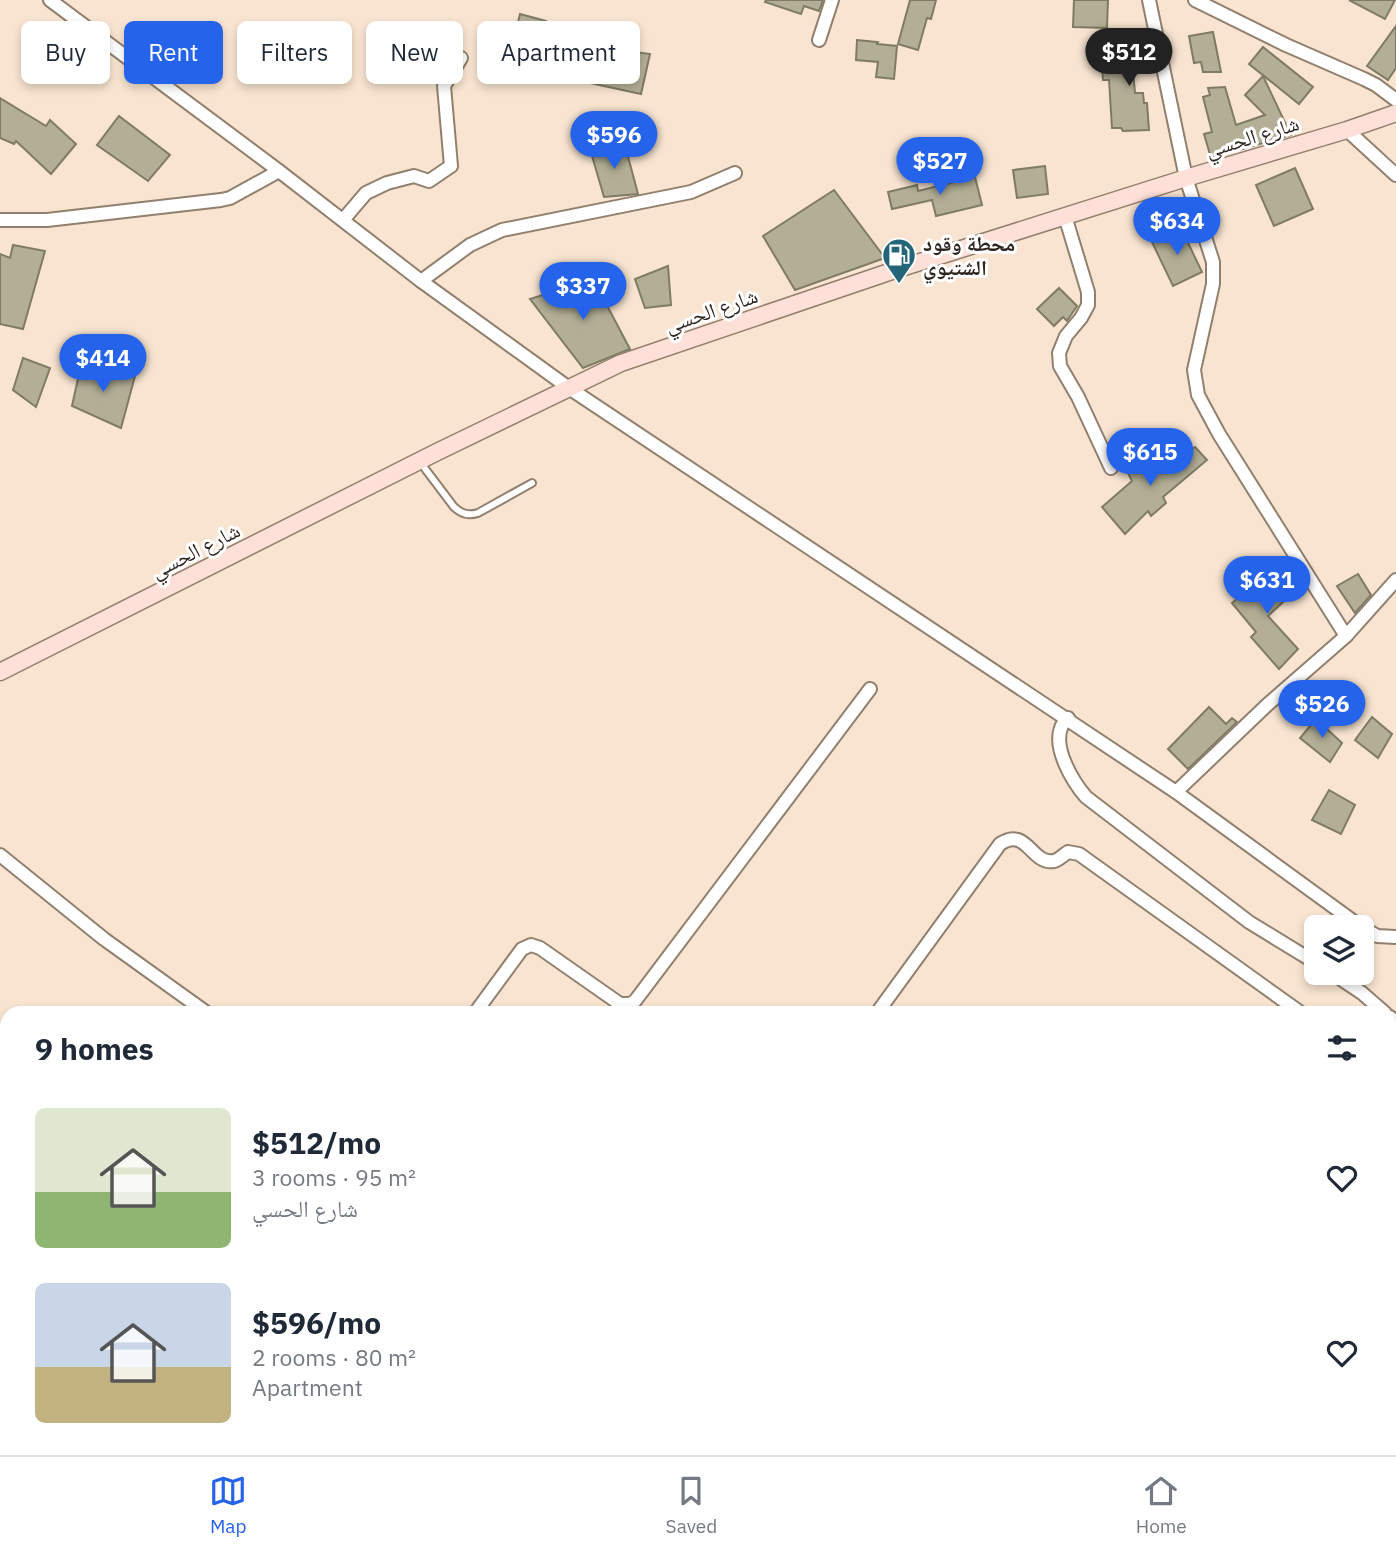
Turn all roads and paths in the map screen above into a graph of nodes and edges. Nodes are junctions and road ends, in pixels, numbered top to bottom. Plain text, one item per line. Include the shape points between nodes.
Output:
1 (50, 0) edge
2 (832, 0) edge
3 (1149, 0) edge
4 (1195, 0) edge
5 (819, 40) dead end
6 (445, 84) edge
7 (1396, 100) edge
8 (1396, 113) edge
9 (1347, 130) junction
10 (279, 171) junction
11 (735, 173) dead end
12 (1396, 175) edge
13 (1186, 178) junction
14 (1065, 216) junction
15 (0, 220) edge
16 (343, 220) junction
17 (421, 281) junction
18 (569, 388) junction
19 (419, 460) junction
20 (1111, 468) dead end
21 (532, 483) dead end
22 (1396, 580) edge
23 (1346, 636) junction
24 (0, 672) edge
25 (870, 689) dead end
26 (1068, 718) junction
27 (1176, 792) junction
28 (0, 855) edge
29 (1396, 937) edge
30 (1304, 956) edge
31 (1350, 985) edge
32 (197, 1006) edge
33 (480, 1006) edge
34 (882, 1006) edge
35 (1291, 1006) edge
36 (1377, 1006) edge

1 - 10 street
2 - 5 street
3 - 13 street
4 - 7 street via 1364,79
6 - 16 street via 451,166 429,181 414,176 366,193
8 - 9 street, شارع الحسي
9 - 12 street
9 - 13 street, شارع الحسي
10 - 15 street via 221,200 47,220
10 - 16 street
11 - 17 street via 691,192 502,230 470,245
13 - 14 street, شارع الحسي
13 - 23 street via 1213,262 1213,285 1194,370 1198,395
14 - 18 street, شارع الحسي via 634,358
14 - 20 street via 1088,305 1066,336 1059,352 1060,366
16 - 17 street
17 - 18 street
18 - 19 street, شارع الحسي
18 - 26 street
19 - 21 lane via 454,507 465,514 478,513
19 - 24 street, شارع الحسي
22 - 23 street
23 - 27 street
25 - 33 street via 635,1001 620,1004 531,945 522,948
26 - 27 street
26 - 30 street via 1061,728 1061,751 1074,783 1087,797 1249,922
27 - 29 street via 1357,924 1377,936
28 - 32 street
31 - 36 street
34 - 35 street via 1000,844 1010,839 1025,843 1052,862 1065,854 1079,854

